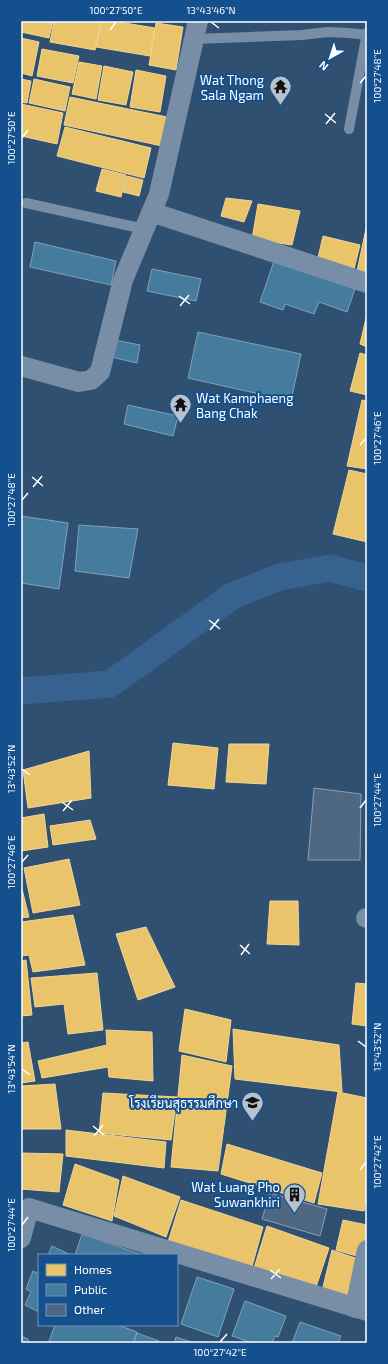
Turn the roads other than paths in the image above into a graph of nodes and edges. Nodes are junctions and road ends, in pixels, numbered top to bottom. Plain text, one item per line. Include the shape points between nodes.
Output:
1 (196, 30) edge
2 (367, 34) edge
3 (365, 53) edge
4 (349, 129) dead end
5 (26, 203) dead end
6 (148, 220) junction
7 (367, 283) edge
8 (21, 366) edge
9 (21, 1238) edge
10 (367, 1250) edge
11 (361, 1310) edge

1 - 2 lane via 302,35 327,32
1 - 6 street via 159,194
2 - 3 lane
3 - 4 lane
5 - 6 lane
6 - 7 street
6 - 8 street via 123,280 100,372 91,380 79,382
9 - 11 street via 28,1208
10 - 11 street

